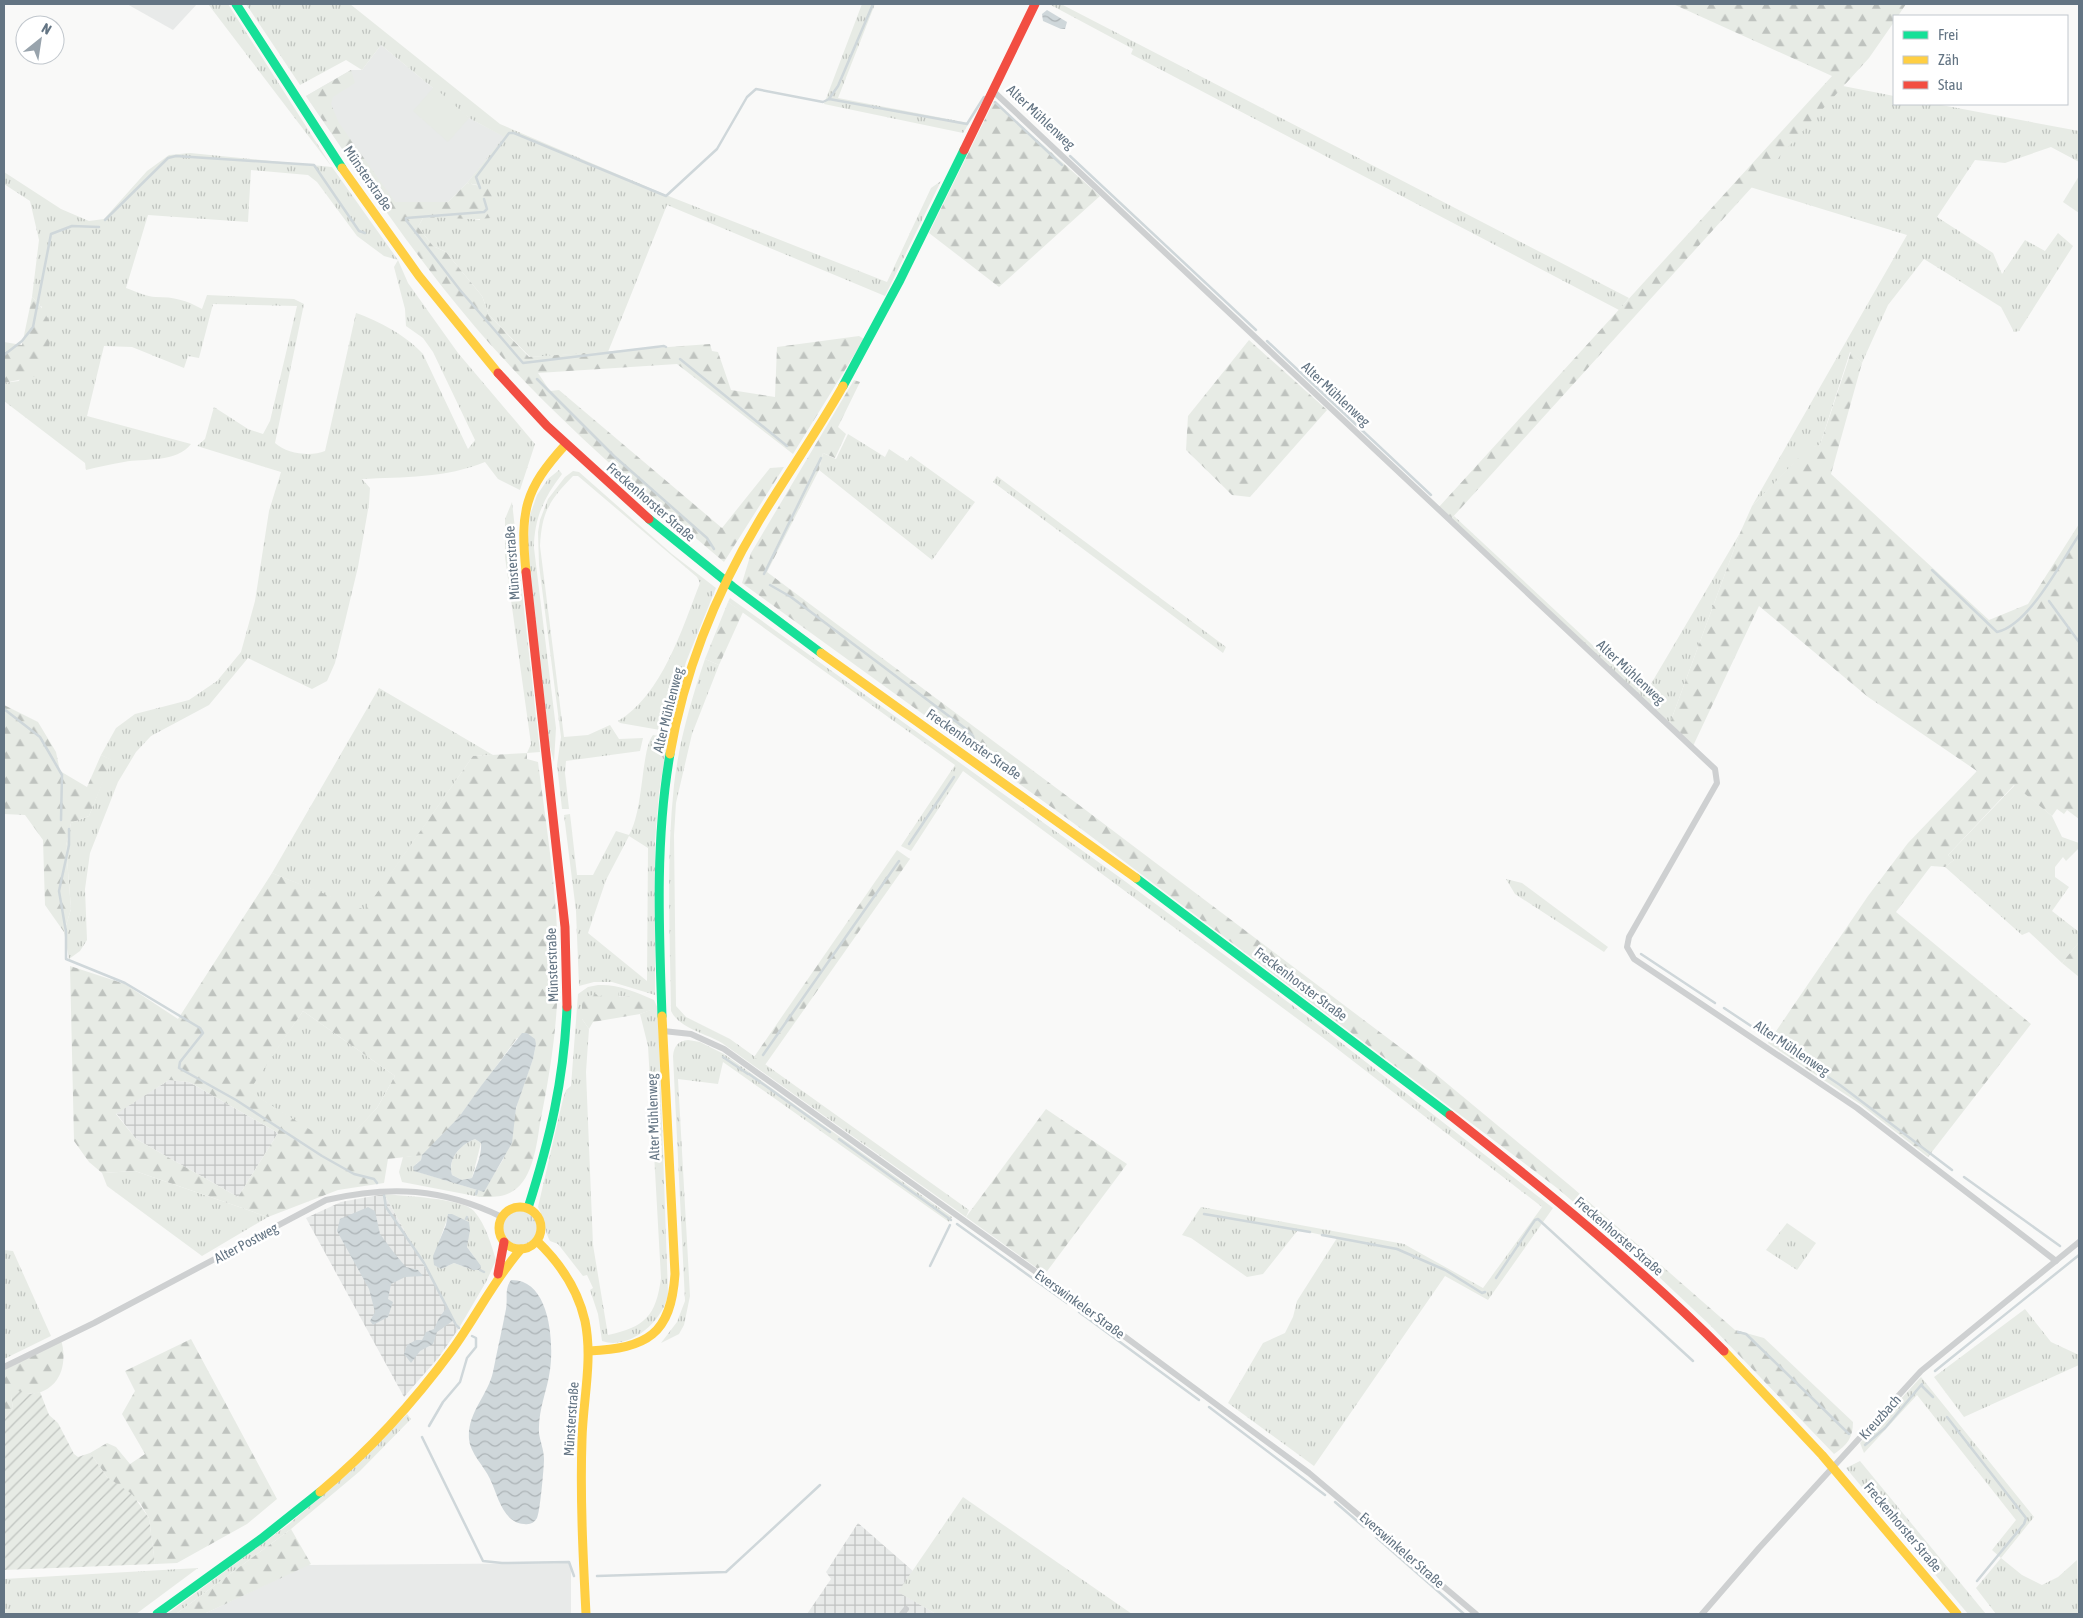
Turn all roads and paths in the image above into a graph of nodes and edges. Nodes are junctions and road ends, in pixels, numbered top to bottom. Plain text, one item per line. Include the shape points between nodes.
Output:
1 (236, 4) edge
2 (1035, 4) edge
3 (992, 90) junction
4 (566, 444) junction
5 (663, 1032) junction
6 (528, 1208) junction
7 (502, 1216) junction
8 (537, 1241) junction
9 (504, 1242) junction
10 (2079, 1242) edge
11 (521, 1249) junction
12 (2056, 1261) junction
13 (498, 1277) junction
14 (588, 1351) junction
15 (4, 1367) edge
16 (157, 1614) edge
17 (586, 1614) edge
18 (1476, 1614) edge
19 (1702, 1614) edge
20 (1957, 1614) edge

1 - 4 main road, Münsterstraße via 359,191 454,322 510,388
2 - 3 main road, Alter Mühlenweg
3 - 5 main road, Alter Mühlenweg via 856,364 738,561 716,606 684,694 666,779 660,869
3 - 12 street, Alter Mühlenweg via 1715,769 1717,784 1629,937 1627,947 1634,959 1857,1108
4 - 6 main road, Münsterstraße via 532,486 523,516 522,533 565,927 568,994 557,1105
4 - 20 main road, Freckenhorster Straße via 656,526 736,591 1232,949 1551,1196 1680,1309 1756,1384 1842,1477
5 - 14 main road, Alter Mühlenweg via 674,1301 663,1325 648,1338 627,1348
5 - 18 street, Everswinkeler Straße via 691,1034 724,1049 1039,1274 1309,1473
6 - 7 main road via 514,1208
6 - 8 main road via 541,1222
7 - 9 main road via 499,1229
7 - 15 street, Alter Postweg via 462,1199 428,1192 370,1191 326,1200
8 - 11 main road
8 - 14 main road, Münsterstraße via 553,1257 577,1296 585,1323
9 - 11 main road
9 - 13 main road
10 - 12 street, Kreuzbach
11 - 13 main road
12 - 19 street, Kreuzbach via 1921,1371
13 - 16 main road via 441,1365 360,1456 268,1533
14 - 17 main road, Münsterstraße via 582,1474

